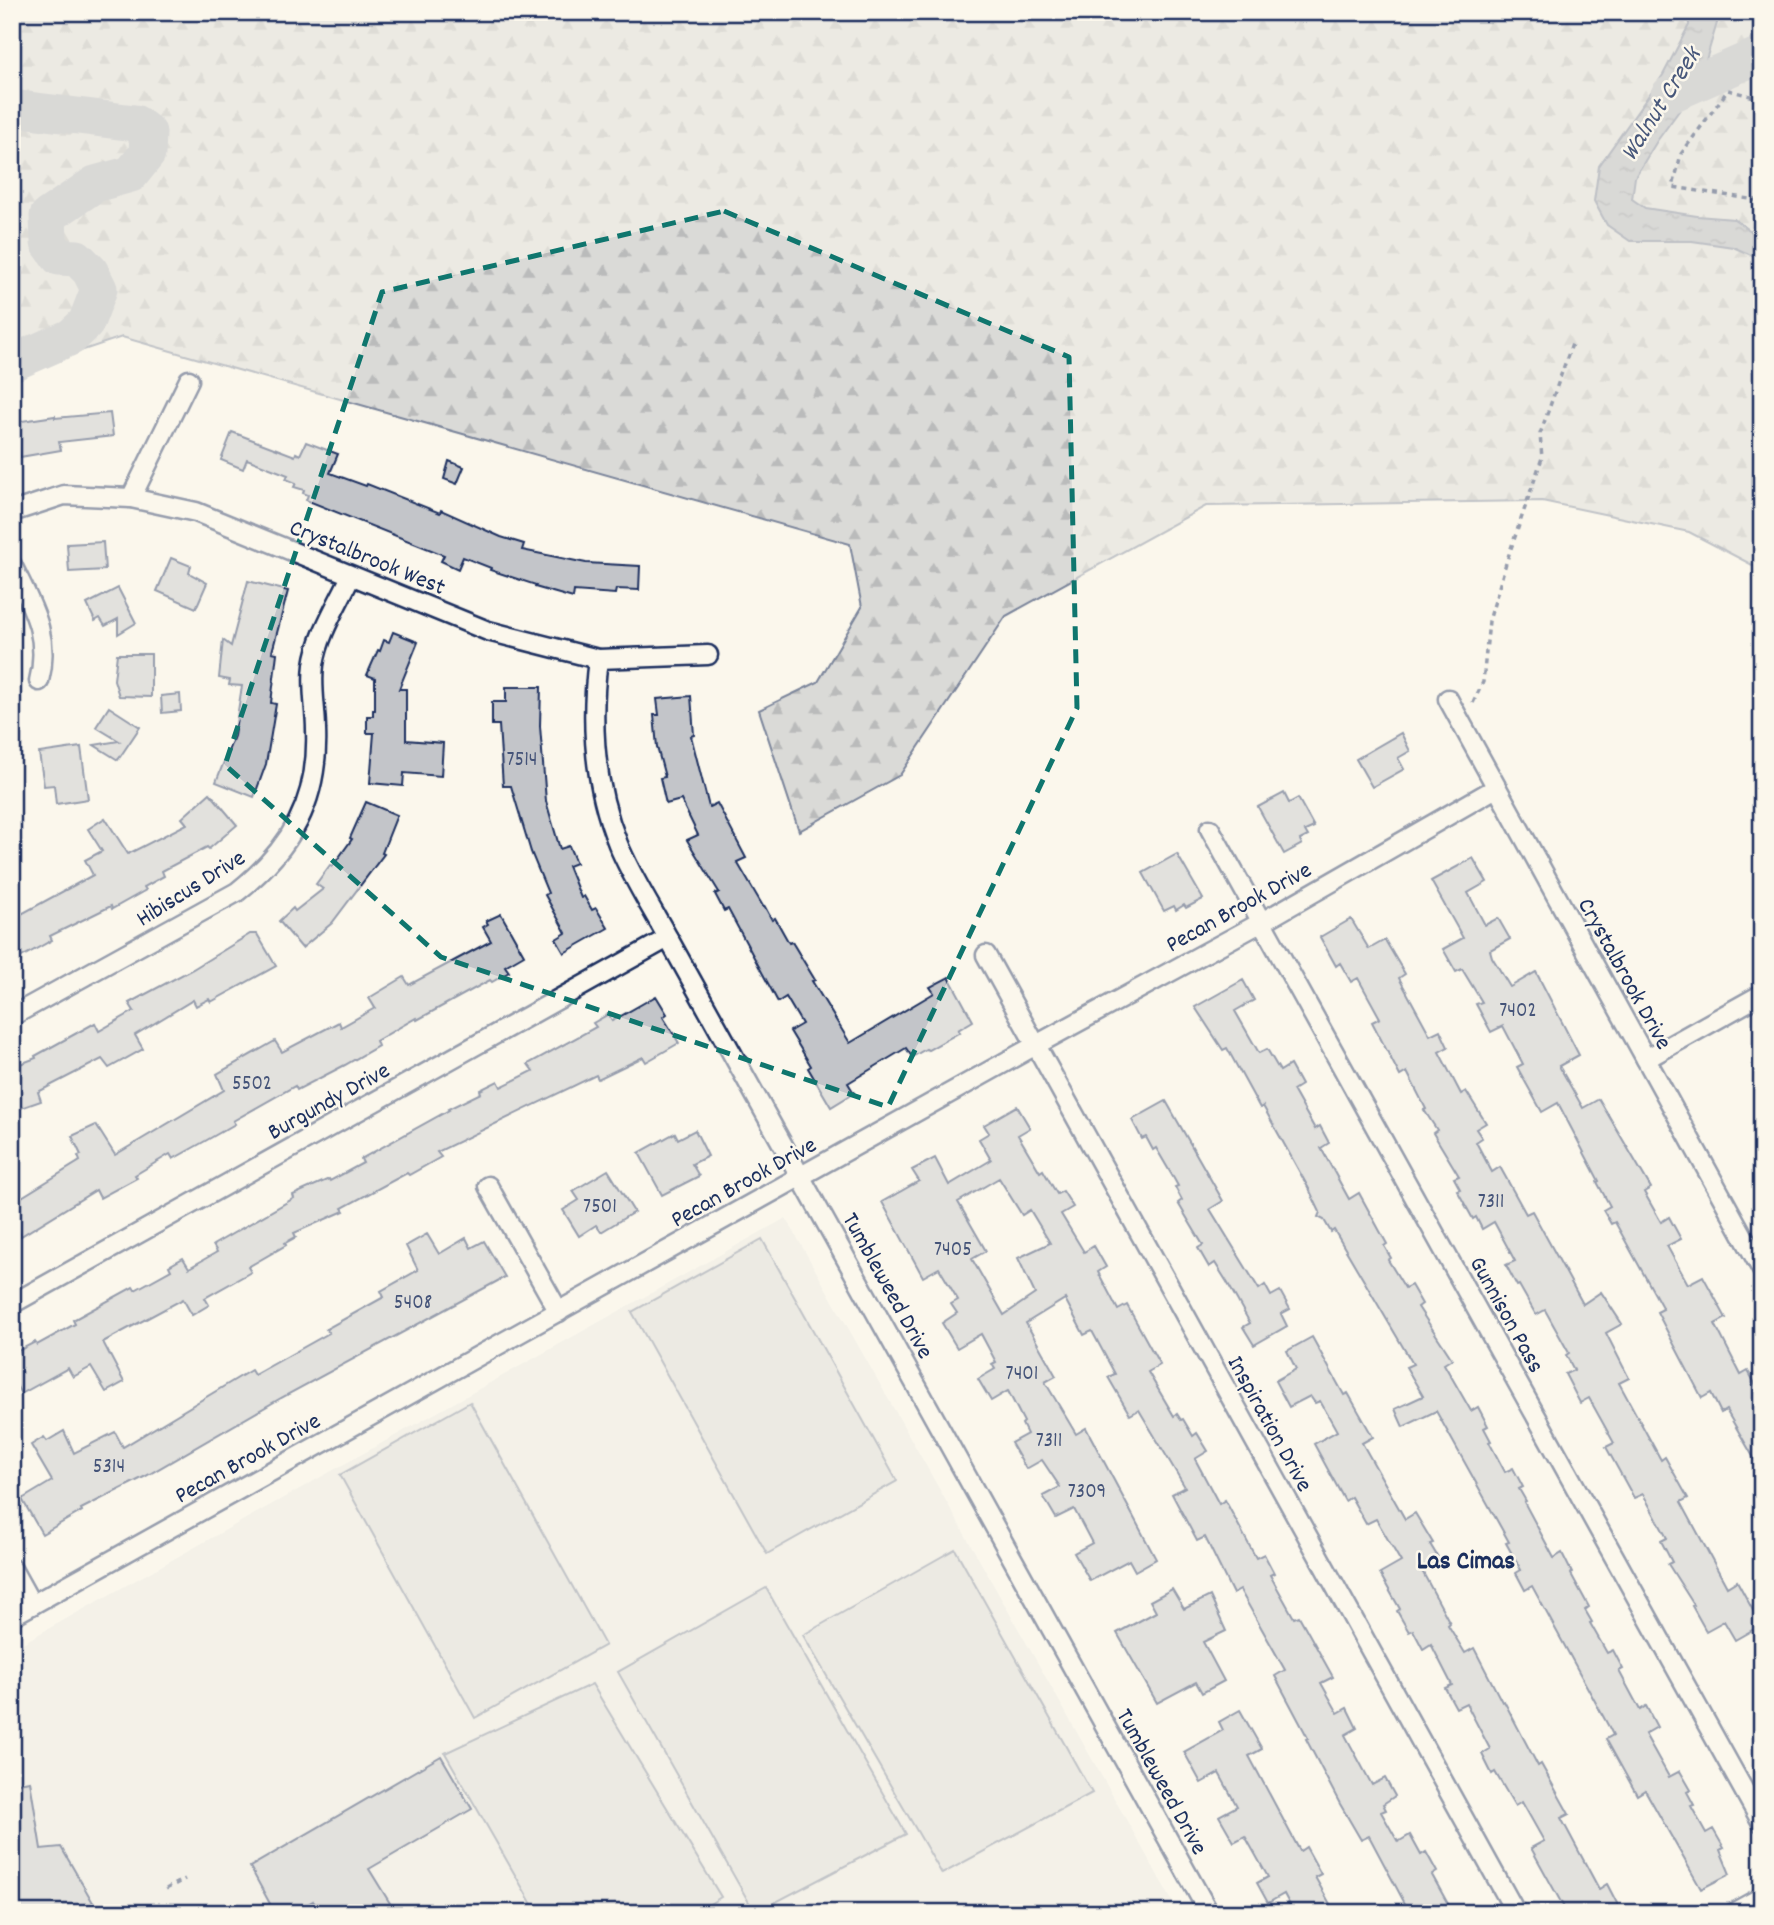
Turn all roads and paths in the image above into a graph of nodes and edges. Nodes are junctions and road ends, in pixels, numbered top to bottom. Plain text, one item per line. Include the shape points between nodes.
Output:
1 (1762, 99) edge
2 (1762, 201) edge
3 (1572, 344) dead end
4 (189, 380) dead end
5 (131, 498) junction
6 (12, 512) edge
7 (12, 565) edge
8 (351, 576) junction
9 (708, 655) dead end
10 (598, 660) junction
11 (39, 681) dead end
12 (1448, 699) dead end
13 (1462, 724) junction
14 (1496, 788) junction
15 (1210, 829) dead end
16 (1262, 922) junction
17 (668, 938) junction
18 (986, 955) dead end
19 (1762, 994) edge
20 (12, 1016) edge
21 (1036, 1045) junction
22 (1646, 1059) junction
23 (801, 1177) junction
24 (488, 1186) dead end
25 (1762, 1269) edge
26 (12, 1304) edge
27 (559, 1312) junction
28 (12, 1569) edge
29 (32, 1605) junction
30 (12, 1616) edge
31 (1762, 1823) edge
32 (185, 1879) dead end
33 (166, 1889) dead end
34 (1762, 1897) edge
35 (1209, 1913) edge
36 (1516, 1913) edge
37 (1733, 1913) edge

1 - 2 path via 1728,90 1681,154 1673,187
3 - 13 path via 1540,434 1542,458 1489,621 1483,682
4 - 5 street
5 - 6 street, Crystalbrook West via 64,495
5 - 8 street, Crystalbrook West via 196,512
7 - 11 street via 40,625 44,662
8 - 10 street, Crystalbrook West via 488,631
8 - 20 street, Hibiscus Drive via 316,657 316,764 300,820 283,847 237,892
9 - 10 street, Crystalbrook West
10 - 17 street, Tumbleweed Drive via 596,758 603,797 619,846
12 - 13 street, Crystalbrook Drive
13 - 14 street, Crystalbrook Drive
14 - 16 street, Pecan Brook Drive
14 - 22 street, Crystalbrook Drive
15 - 16 street, Gunnison Pass
16 - 21 street, Pecan Brook Drive
16 - 31 street, Gunnison Pass
17 - 23 street, Tumbleweed Drive
17 - 26 street, Burgundy Drive
18 - 21 street, Inspiration Drive
19 - 22 street
21 - 23 street, Pecan Brook Drive
21 - 36 street, Inspiration Drive
22 - 25 street, Crystalbrook Drive
23 - 27 street, Pecan Brook Drive
23 - 35 street, Tumbleweed Drive
24 - 27 street
27 - 29 street, Pecan Brook Drive
28 - 29 street
29 - 30 street, Pecan Brook Drive
32 - 33 path
34 - 37 street

